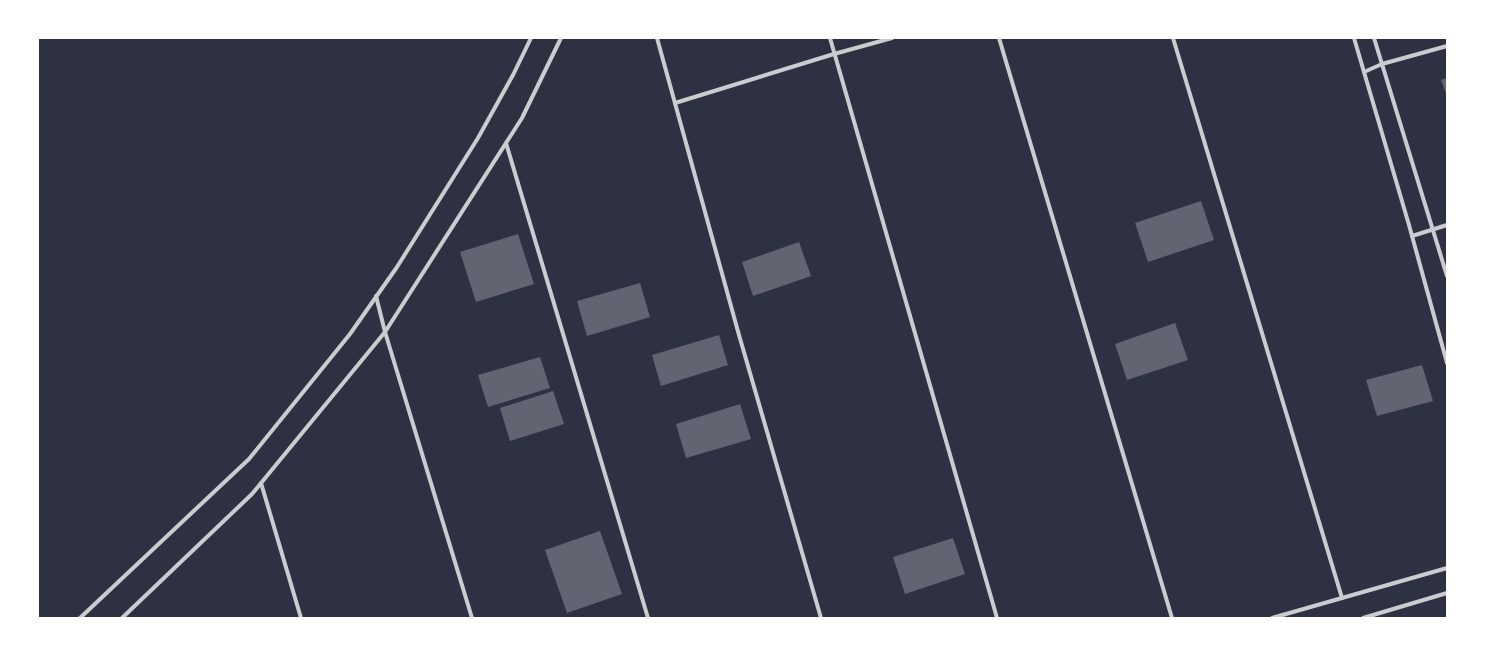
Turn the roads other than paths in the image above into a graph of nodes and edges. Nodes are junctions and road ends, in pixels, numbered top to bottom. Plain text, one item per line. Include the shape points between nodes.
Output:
1 (531, 38) edge
2 (561, 38) edge
3 (657, 38) edge
4 (830, 38) edge
5 (892, 38) edge
6 (999, 38) edge
7 (1172, 38) edge
8 (1354, 38) edge
9 (1374, 38) edge
10 (1447, 46) edge
11 (834, 54) junction
12 (1382, 64) junction
13 (1364, 72) junction
14 (675, 103) junction
15 (506, 143) junction
16 (1447, 225) edge
17 (1433, 229) junction
18 (1412, 236) junction
19 (1447, 276) edge
20 (376, 296) junction
21 (385, 332) junction
22 (1447, 363) edge
23 (261, 483) junction
24 (1447, 568) edge
25 (1447, 593) edge
26 (1342, 598) junction
27 (80, 618) edge
28 (122, 618) edge
29 (301, 618) edge
30 (472, 618) edge
31 (648, 618) edge
32 (821, 618) edge
33 (998, 618) edge
34 (1172, 618) edge
35 (1272, 618) edge
36 (1363, 618) edge

1 - 20 street via 478,138
2 - 15 street via 522,118
3 - 14 street
4 - 11 street
5 - 11 street
6 - 34 street
7 - 26 street
8 - 13 street
9 - 12 street
10 - 12 street
11 - 14 street
11 - 33 street
12 - 13 street
12 - 17 street
13 - 18 street
14 - 32 street
15 - 21 street
15 - 31 street
16 - 17 street
17 - 18 street
17 - 19 street
18 - 22 street
20 - 21 street
20 - 27 street via 350,334 249,459
21 - 23 street
21 - 30 street
23 - 28 street
23 - 29 street
24 - 26 street
25 - 36 street
26 - 35 street

